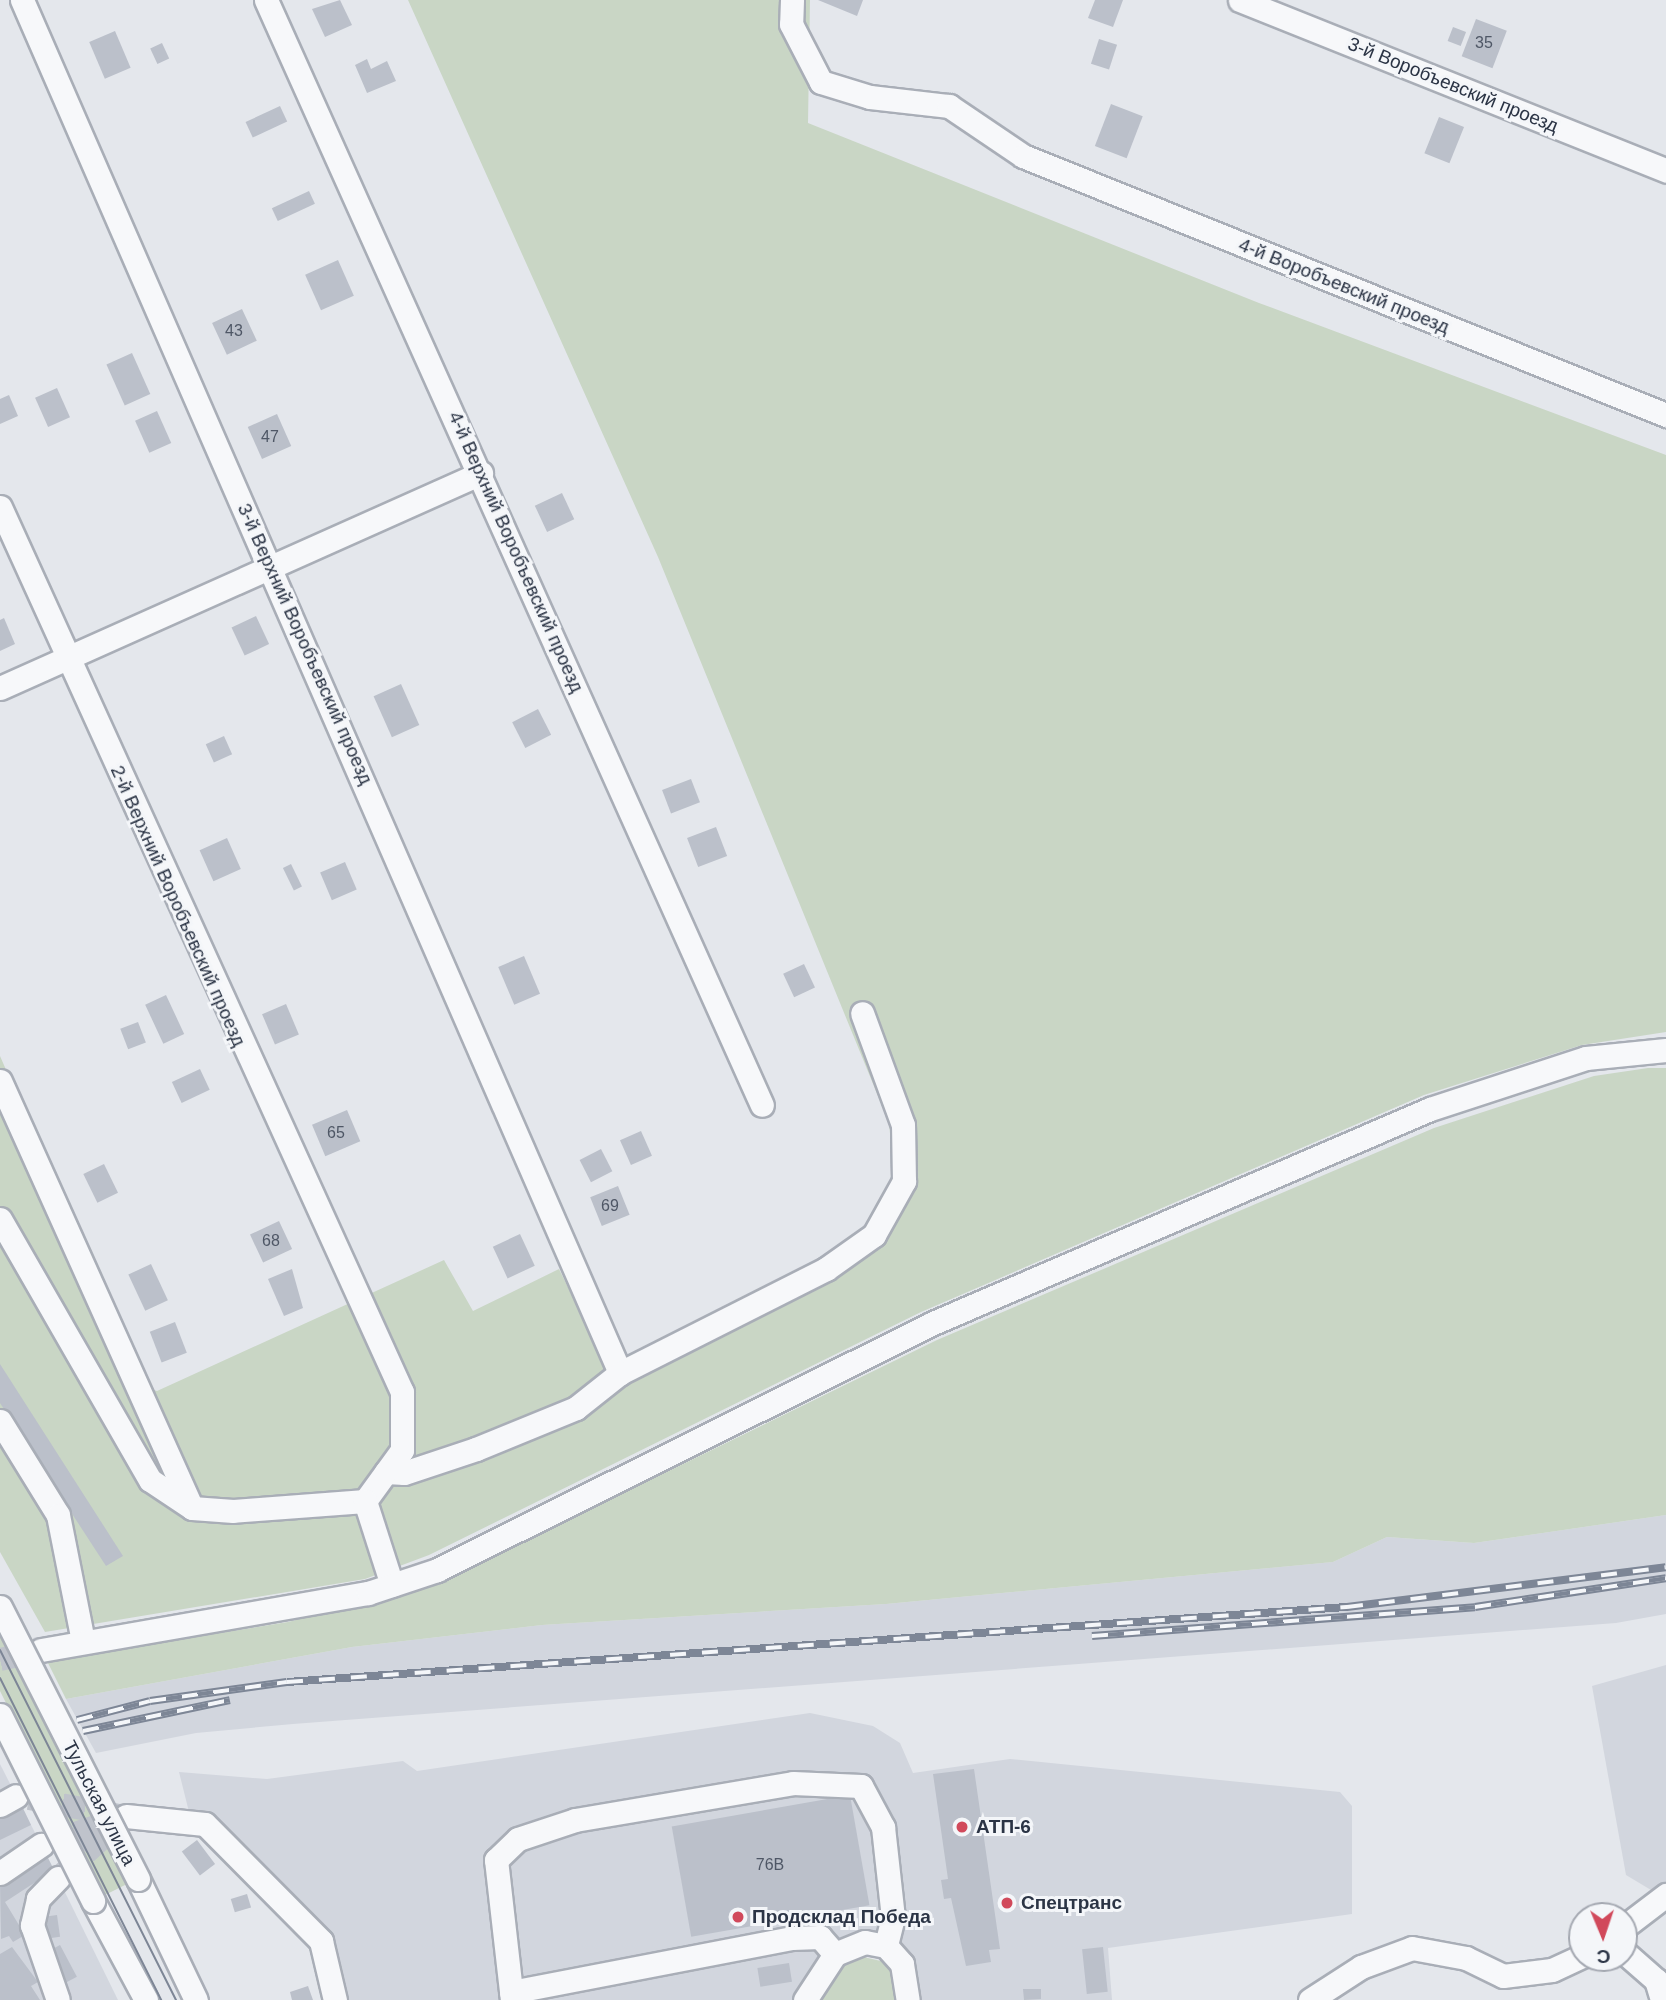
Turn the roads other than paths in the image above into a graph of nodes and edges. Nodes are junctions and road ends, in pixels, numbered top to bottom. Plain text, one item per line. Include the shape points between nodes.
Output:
1 (22, 0) edge
2 (266, 0) edge
3 (792, 0) edge
4 (1240, 0) edge
5 (1666, 170) edge
6 (1666, 415) edge
7 (481, 472) junction
8 (0, 507) edge
9 (271, 564) junction
10 (66, 657) junction
11 (0, 688) edge
12 (862, 1013) dead end
13 (1666, 1050) edge
14 (0, 1082) edge
15 (762, 1105) dead end
16 (0, 1219) edge
17 (620, 1373) junction
18 (0, 1421) edge
19 (386, 1472) junction
20 (366, 1501) junction
21 (192, 1508) junction
22 (392, 1585) junction
23 (0, 1606) edge
24 (83, 1641) junction
25 (41, 1650) tunnel mouth
26 (0, 1715) edge
27 (126, 1816) tunnel mouth
28 (41, 1845) tunnel mouth
29 (0, 1873) edge
30 (58, 1878) tunnel mouth
31 (1666, 1895) edge
32 (1638, 1916) edge
33 (886, 1946) junction
34 (835, 1954) junction
35 (1568, 1963) edge
36 (1638, 1964) edge
37 (512, 1996) edge
38 (58, 2000) edge
39 (146, 2000) edge
40 (196, 2000) edge
41 (335, 2000) edge
42 (805, 2000) edge
43 (908, 2000) edge
44 (1310, 2000) edge
45 (1662, 2000) edge

1 - 9 street, 3-й Верхний Воробъевский проезд
2 - 7 street, 4-й Верхний Воробъевский проезд
3 - 6 street, 4-й Воробъевский проезд via 791,24 821,82 870,97 949,106 1023,156
4 - 5 street, 3-й Воробъевский проезд
7 - 9 street
7 - 15 street, 4-й Верхний Воробъевский проезд
8 - 10 street, 2-й Верхний Воробъевский проезд
9 - 10 street
9 - 17 street, 3-й Верхний Воробъевский проезд
10 - 11 street
10 - 19 street, 2-й Верхний Воробъевский проезд via 358,1306 402,1392 402,1450
12 - 17 street via 903,1125 904,1181 874,1235 826,1269
13 - 22 street via 1586,1058 1430,1109 933,1323 533,1524
14 - 21 street
16 - 21 street via 150,1480
17 - 19 street via 576,1408 476,1449 404,1473
18 - 24 street via 58,1515
19 - 20 street, 2-й Верхний Воробъевский проезд
20 - 21 street via 233,1511
20 - 22 street
22 - 24 street
23 - 40 street, Тульская улица, bridge
24 - 25 street
26 - 39 street, bridge
27 - 41 street via 205,1824 321,1941
28 - 29 street
30 - 38 street via 38,1899 32,1925
31 - 32 street
33 - 34 street via 865,1942
33 - 37 street via 894,1917 883,1827 860,1786 793,1783 575,1820 518,1839 496,1860
33 - 43 street via 902,1964
34 - 37 street via 820,1937 792,1938
34 - 42 street
35 - 44 street via 1552,1970 1503,1976 1466,1958 1412,1948 1361,1967
36 - 45 street via 1656,1980

